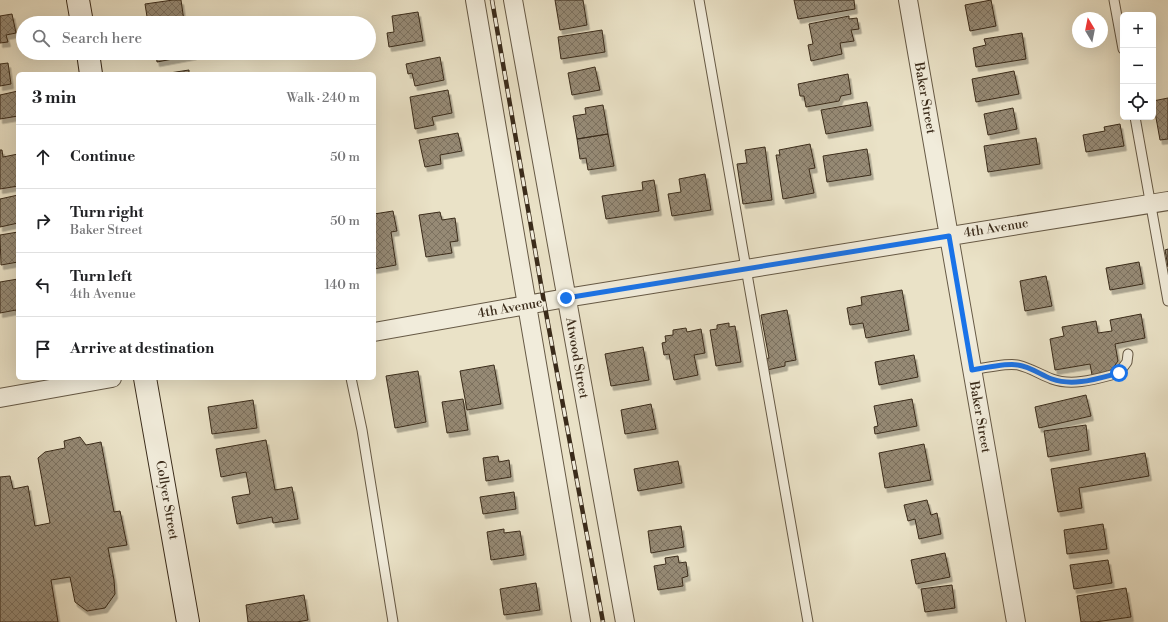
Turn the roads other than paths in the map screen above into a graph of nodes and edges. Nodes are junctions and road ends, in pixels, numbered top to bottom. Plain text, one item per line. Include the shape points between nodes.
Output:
1 (78, 0) edge
2 (475, 0) edge
3 (513, 0) edge
4 (699, 0) edge
5 (908, 0) edge
6 (1114, 0) edge
7 (81, 16) edge
8 (1123, 48) edge
9 (89, 60) edge
10 (91, 72) edge
11 (1136, 120) edge
12 (1168, 201) edge
13 (1150, 204) junction
14 (949, 236) junction
15 (745, 269) junction
16 (566, 298) junction
17 (1168, 301) edge
18 (528, 305) junction
19 (376, 332) edge
20 (1128, 354) dead end
21 (972, 370) junction
22 (101, 380) edge
23 (145, 380) edge
24 (351, 380) edge
25 (0, 398) edge
26 (188, 622) edge
27 (393, 622) edge
28 (581, 622) edge
29 (625, 622) edge
30 (808, 622) edge
31 (1016, 622) edge

1 - 7 street
2 - 18 street
3 - 16 street, Atwood Street
4 - 15 lane
5 - 14 street, Baker Street
6 - 8 lane
9 - 10 street
11 - 13 lane
12 - 13 street, 4th Avenue
13 - 14 street, 4th Avenue
13 - 17 lane
14 - 15 street, 4th Avenue
14 - 21 street, Baker Street
15 - 16 street, 4th Avenue
15 - 30 lane
16 - 18 street, 4th Avenue
16 - 29 street, Atwood Street
18 - 19 street, 4th Avenue
18 - 28 street
20 - 21 lane via 1127,362 1119,373 1089,381 1066,382 1053,379 1017,364
21 - 31 street, Baker Street
22 - 25 street
23 - 26 street, Collyer Street
24 - 27 lane

